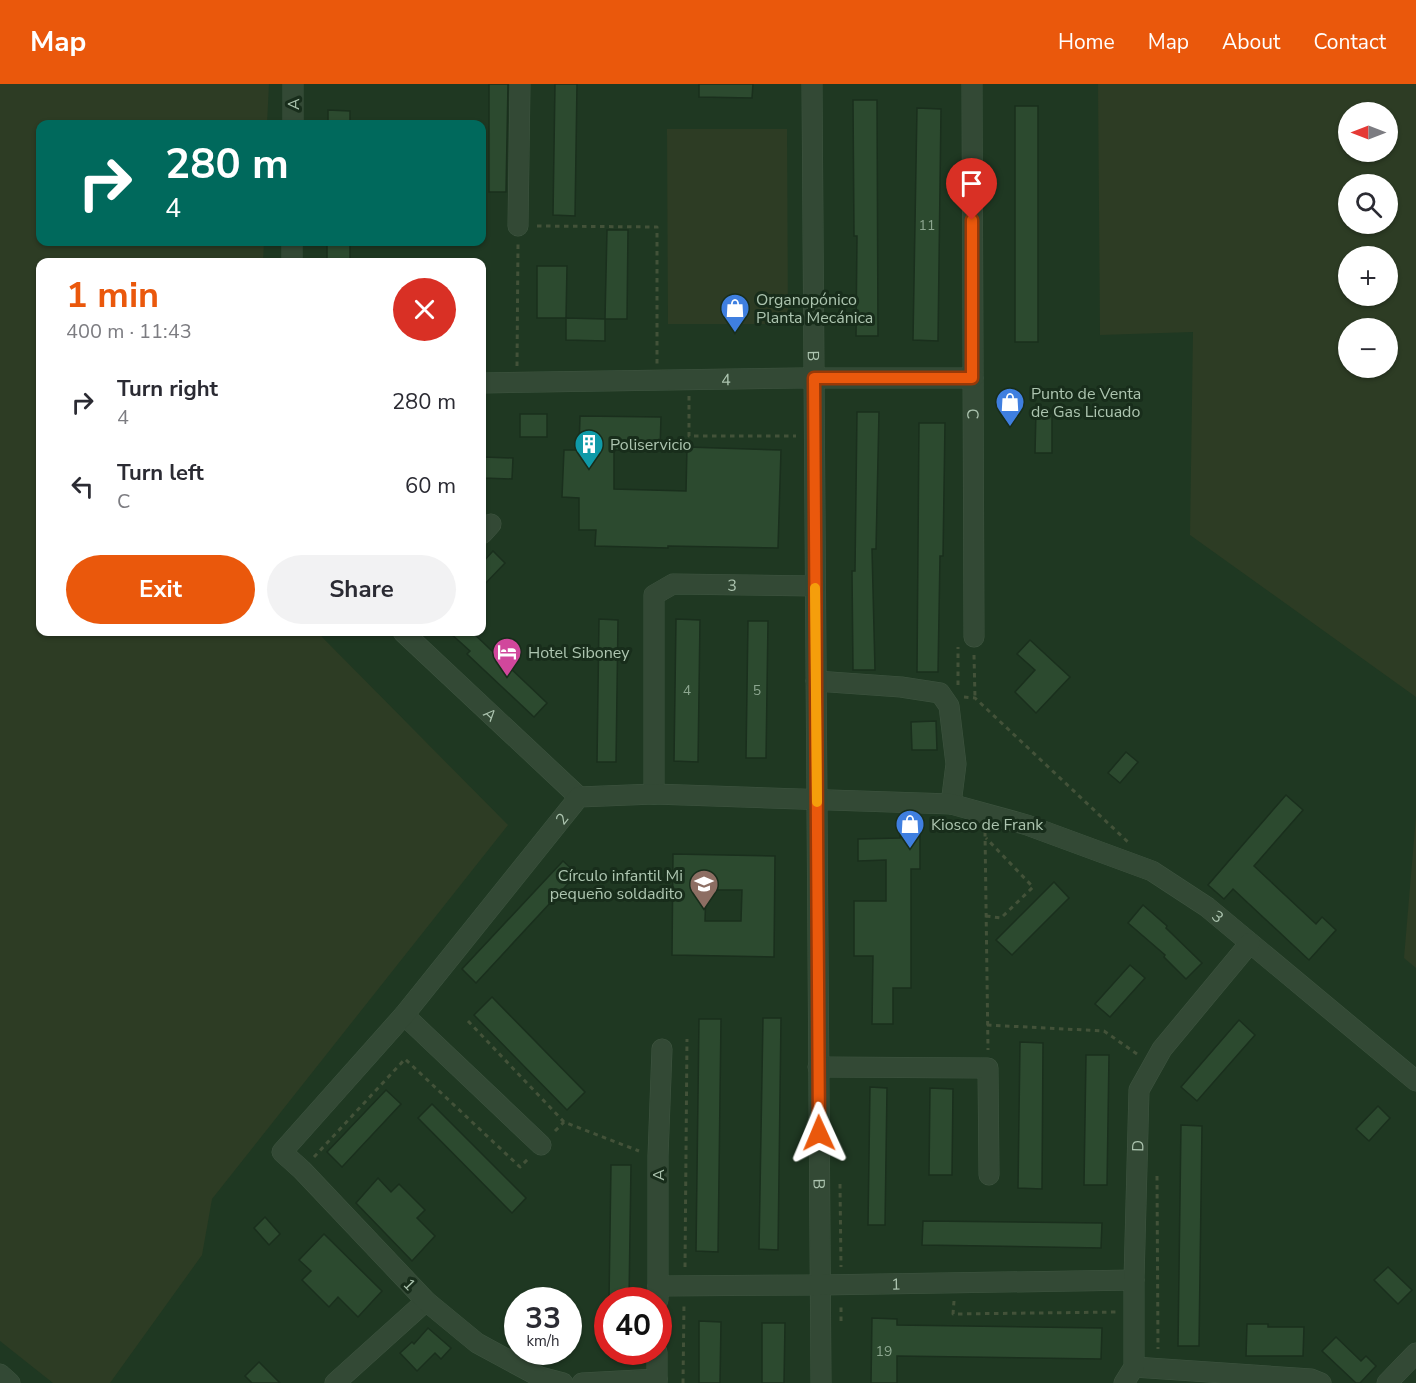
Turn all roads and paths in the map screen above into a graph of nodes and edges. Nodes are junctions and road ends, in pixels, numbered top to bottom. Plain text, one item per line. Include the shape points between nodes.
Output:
1 (294, 84) edge
2 (520, 84) edge
3 (812, 84) edge
4 (972, 84) edge
5 (293, 120) edge
6 (518, 226) junction
7 (814, 378) junction
8 (972, 378) junction
9 (657, 380) junction
10 (517, 382) junction
11 (486, 383) edge
12 (689, 395) dead end
13 (800, 436) dead end
14 (815, 586) junction
15 (407, 636) edge
16 (974, 637) joint
17 (816, 681) junction
18 (940, 693) junction
19 (975, 698) junction
20 (654, 794) junction
21 (579, 797) junction
22 (817, 799) junction
23 (951, 804) junction
24 (985, 812) junction
25 (985, 836) junction
26 (1132, 845) dead end
27 (986, 916) junction
28 (1250, 943) junction
29 (404, 1015) junction
30 (468, 1021) dead end
31 (987, 1025) junction
32 (687, 1039) dead end
33 (662, 1049) dead end
34 (1153, 1066) junction
35 (818, 1067) junction
36 (988, 1068) junction
37 (1416, 1081) edge
38 (564, 1122) junction
39 (541, 1145) junction
40 (282, 1152) joint
41 (658, 1156) junction
42 (1157, 1168) dead end
43 (302, 1170) junction
44 (989, 1175) dead end
45 (1134, 1281) junction
46 (685, 1285) junction
47 (820, 1285) junction
48 (658, 1287) edge
49 (672, 1289) edge
50 (954, 1297) dead end
51 (426, 1301) junction
52 (1134, 1312) junction
53 (1416, 1353) edge
54 (657, 1365) edge
55 (1158, 1369) junction
56 (0, 1374) edge
57 (1129, 1375) edge
58 (657, 1381) edge
59 (10, 1383) edge
60 (335, 1383) edge
61 (563, 1383) edge
62 (582, 1383) edge
63 (683, 1383) edge
64 (821, 1383) edge
65 (1321, 1383) edge
66 (1387, 1383) edge

1 - 5 street, A
2 - 6 street
3 - 7 street, B
4 - 8 street, C
6 - 9 path via 657,227
6 - 10 path
7 - 8 street, 4
7 - 9 street, 4
7 - 14 street, B
8 - 16 street, C
9 - 10 street, 4
10 - 11 street, 4
12 - 13 path via 689,436
14 - 17 street, B
14 - 20 street, 3 via 673,584 654,595
15 - 21 street, A
16 - 19 path
17 - 18 street
17 - 22 street, B
18 - 19 path
18 - 23 street via 949,706 956,764
19 - 26 path
20 - 21 street, 2
20 - 22 street, 2
21 - 29 street, 2
22 - 23 street, 2
22 - 35 street, B
23 - 24 street, 2
24 - 25 path
24 - 28 street, 3 via 1152,871 1207,907
25 - 27 path
25 - 27 path via 1033,887 1001,918
27 - 31 path
28 - 34 street, D via 1162,1049
28 - 37 street, 3
29 - 39 street
29 - 40 street, 2
30 - 38 path
31 - 34 path via 1104,1031
31 - 36 path
32 - 46 path
33 - 41 street, A
34 - 45 street, D via 1139,1090
35 - 36 street
35 - 47 street, B
36 - 44 street
38 - 39 path
38 - 41 path
39 - 43 path via 520,1167 405,1059
40 - 43 street, 1
41 - 48 street, A
42 - 55 path
43 - 51 street, 1
45 - 47 street, 1
45 - 52 street, D
46 - 47 street, 1
46 - 49 street, 1
46 - 63 path
47 - 64 street, B
50 - 52 path via 953,1314
51 - 60 street
51 - 61 street, 1 via 477,1343 540,1377
52 - 57 street, D
53 - 66 street
54 - 58 street
55 - 57 street
55 - 65 street via 1311,1379
56 - 59 street
58 - 62 street

